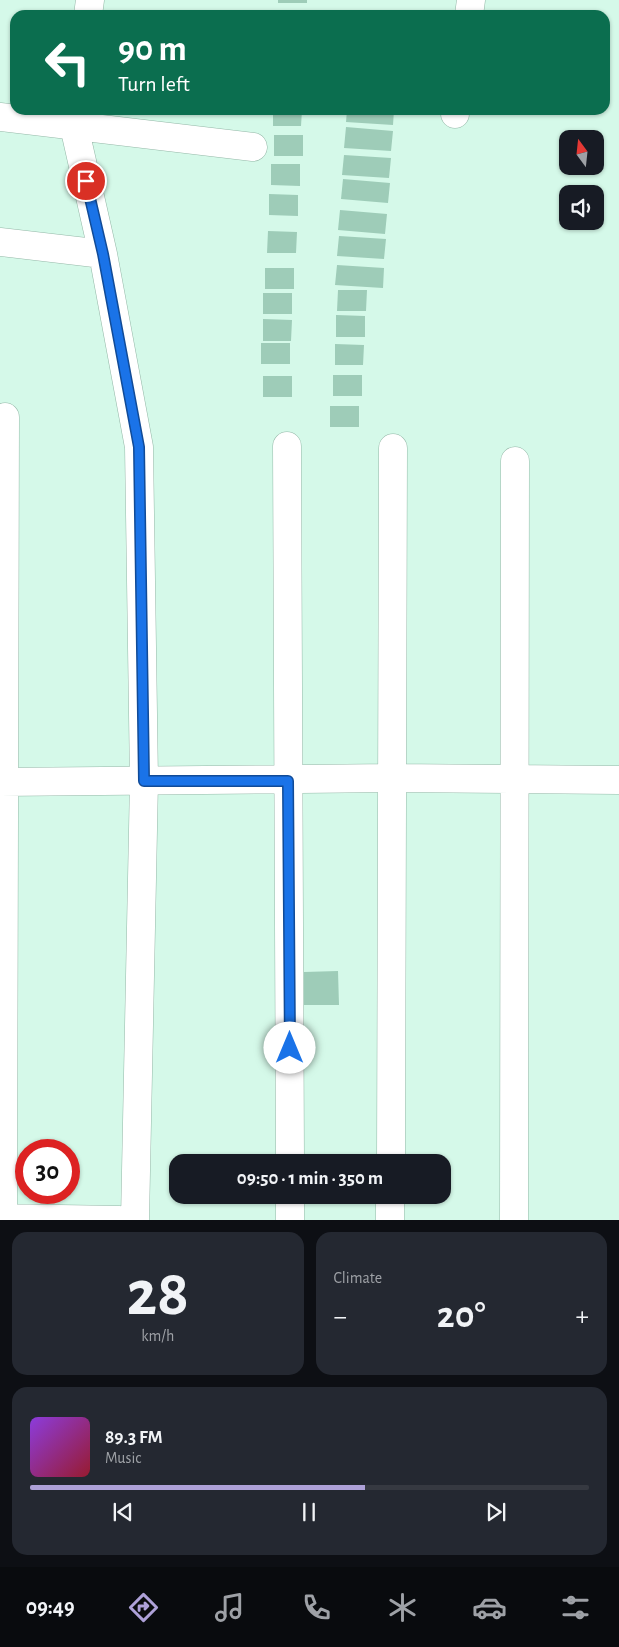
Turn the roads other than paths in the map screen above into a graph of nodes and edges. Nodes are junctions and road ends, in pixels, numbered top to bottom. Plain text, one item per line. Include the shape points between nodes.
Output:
1 (0, 117) edge
2 (75, 118) edge
3 (253, 147) dead end
4 (0, 242) edge
5 (103, 254) junction
6 (6, 417) dead end
7 (287, 446) dead end
8 (393, 448) dead end
9 (515, 461) dead end
10 (392, 778) junction
11 (514, 780) junction
12 (619, 780) edge
13 (144, 781) junction
14 (288, 781) junction
15 (2, 782) edge
16 (290, 1154) edge
17 (391, 1154) edge
18 (290, 1204) edge
19 (390, 1204) edge
20 (2, 1219) edge
21 (119, 1220) edge
22 (136, 1220) edge
23 (290, 1220) edge
24 (390, 1220) edge
25 (514, 1220) edge

1 - 2 street
2 - 3 street
2 - 5 street
4 - 5 street
5 - 13 street via 139,447
6 - 15 street
7 - 14 street
8 - 10 street
9 - 11 street
10 - 11 street
10 - 14 street
10 - 17 street
11 - 12 street
11 - 25 street
13 - 14 street
13 - 15 street
13 - 22 street
14 - 16 street
15 - 20 street
18 - 23 street
19 - 24 street
20 - 21 street

